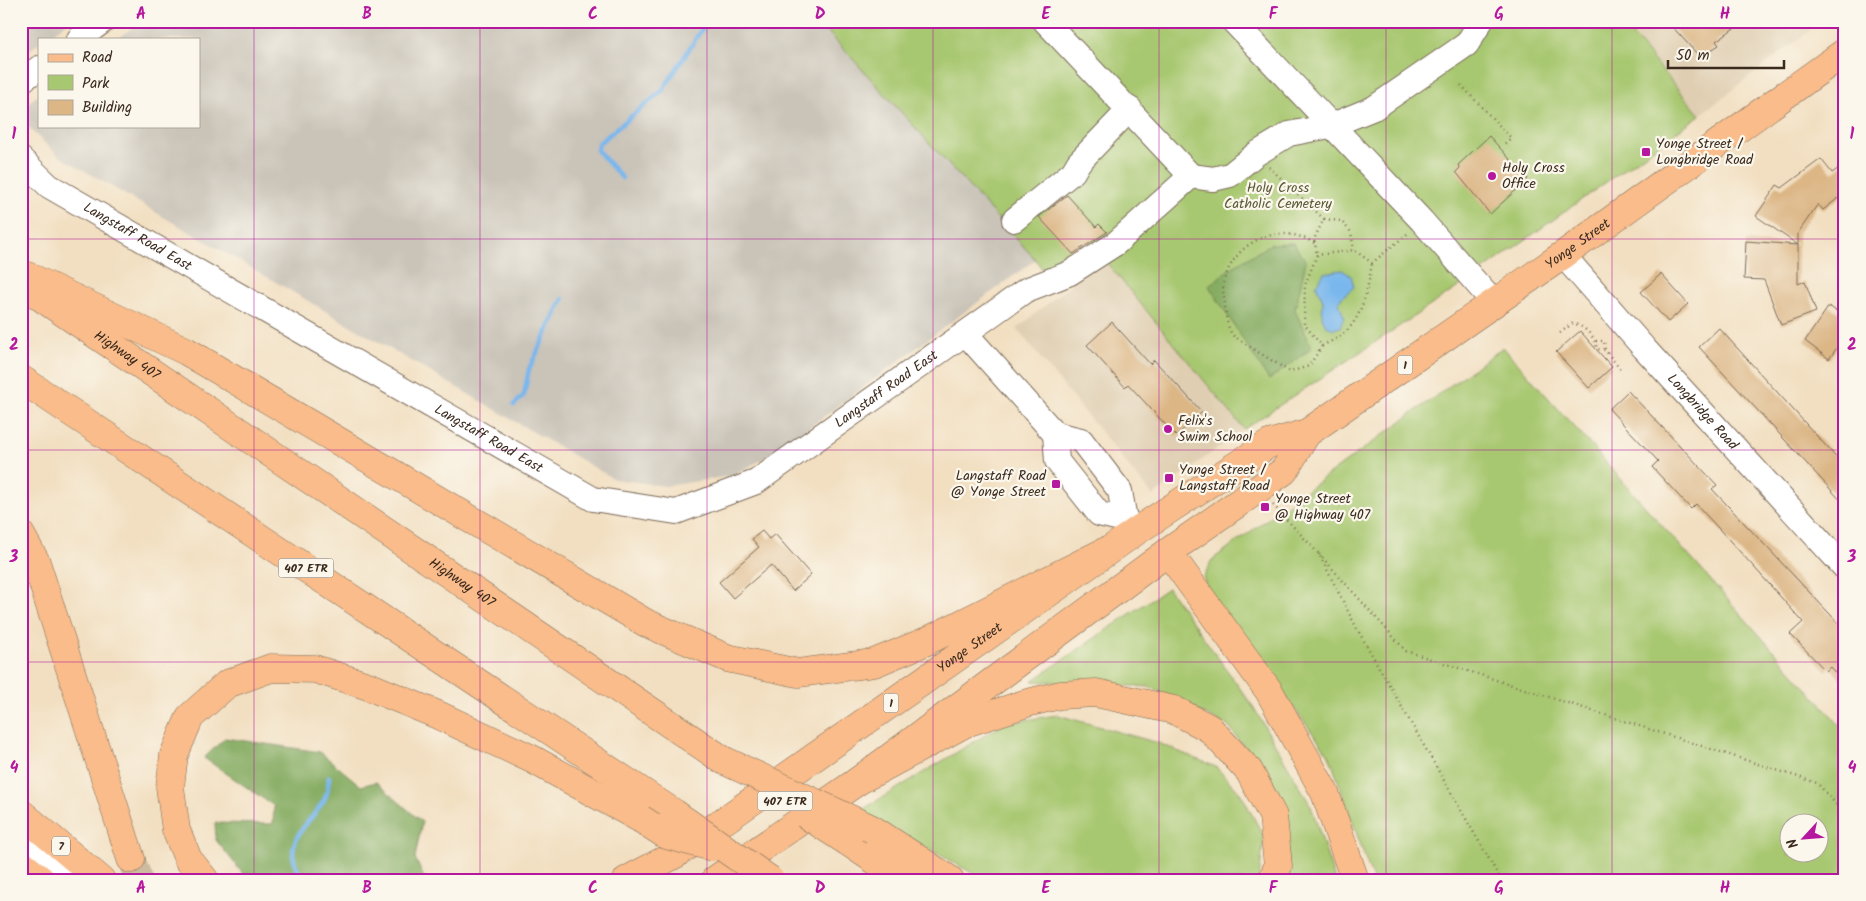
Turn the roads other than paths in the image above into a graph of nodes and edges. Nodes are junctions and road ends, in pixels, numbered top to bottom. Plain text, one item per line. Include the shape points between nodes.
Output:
1 (103, 21) edge
2 (1046, 21) edge
3 (1233, 21) edge
4 (1480, 21) edge
5 (80, 38) edge
6 (1845, 52) edge
7 (38, 69) edge
8 (21, 81) edge
9 (1130, 109) junction
10 (1330, 126) junction
11 (21, 159) edge
12 (1191, 176) junction
13 (1014, 220) dead end
14 (1563, 255) junction
15 (21, 272) edge
16 (21, 284) edge
17 (1494, 303) junction
18 (966, 334) junction
19 (21, 379) edge
20 (1307, 433) junction
21 (1055, 434) junction
22 (1132, 525) junction
23 (21, 535) edge
24 (1106, 551) junction
25 (1168, 552) junction
26 (1842, 560) edge
27 (723, 760) junction
28 (858, 781) junction
29 (21, 812) edge
30 (21, 835) edge
31 (731, 851) junction
32 (676, 854) junction
33 (131, 859) tunnel mouth
34 (21, 864) edge
35 (41, 880) edge
36 (76, 880) edge
37 (101, 880) edge
38 (205, 880) edge
39 (627, 880) edge
40 (641, 880) edge
41 (715, 880) edge
42 (770, 880) edge
43 (904, 880) edge
44 (950, 880) edge
45 (1272, 880) edge
46 (1355, 880) edge

1 - 5 street
2 - 9 street
3 - 10 street
4 - 10 street via 1467,44 1374,108
6 - 14 main road, Yonge Street / 1
7 - 8 street
9 - 12 street
9 - 13 street via 1078,162 1073,172
10 - 12 street via 1289,134 1230,175 1213,179
10 - 17 street via 1422,221
11 - 18 street, Langstaff Road East via 50,186 592,499 676,512 756,482
12 - 18 street, Langstaff Road East via 1115,244 1070,274 1026,290
14 - 17 main road, Yonge Street / 1
14 - 26 street, Longbridge Road via 1650,356
15 - 24 main road via 186,351 646,623 727,658 798,673 874,664 927,641
16 - 27 main road, Highway 407 / 407 ETR
17 - 20 main road, Yonge Street / 1
18 - 21 street
19 - 31 main road, 407 ETR, bridge
20 - 22 main road, Yonge Street / 1 via 1269,444
20 - 25 main road, Yonge Street / 1 via 1284,471
21 - 22 street via 1081,440 1120,491
21 - 22 street via 1057,461 1099,514
22 - 24 main road, Yonge Street / 1
22 - 25 main road
23 - 33 main road via 36,562
24 - 32 main road, Yonge Street / 1
25 - 28 main road, Yonge Street / 1
25 - 46 main road via 1268,691 1325,793
27 - 43 main road, Highway 407 / 407 ETR, bridge
27 - 44 main road, bridge via 872,829
28 - 41 main road, Yonge Street / 1
28 - 45 main road via 966,723 1027,702 1060,695 1096,693 1174,710 1209,728 1250,771 1273,816 1278,866
29 - 37 main road, 7
30 - 36 street
31 - 38 main road, bridge via 666,835 532,760 368,686 315,669 271,668 227,684 190,717 174,754 170,787 176,830 188,859
31 - 42 main road, 407 ETR, bridge
32 - 39 main road
32 - 40 main road, Yonge Street / 1
34 - 35 main road

